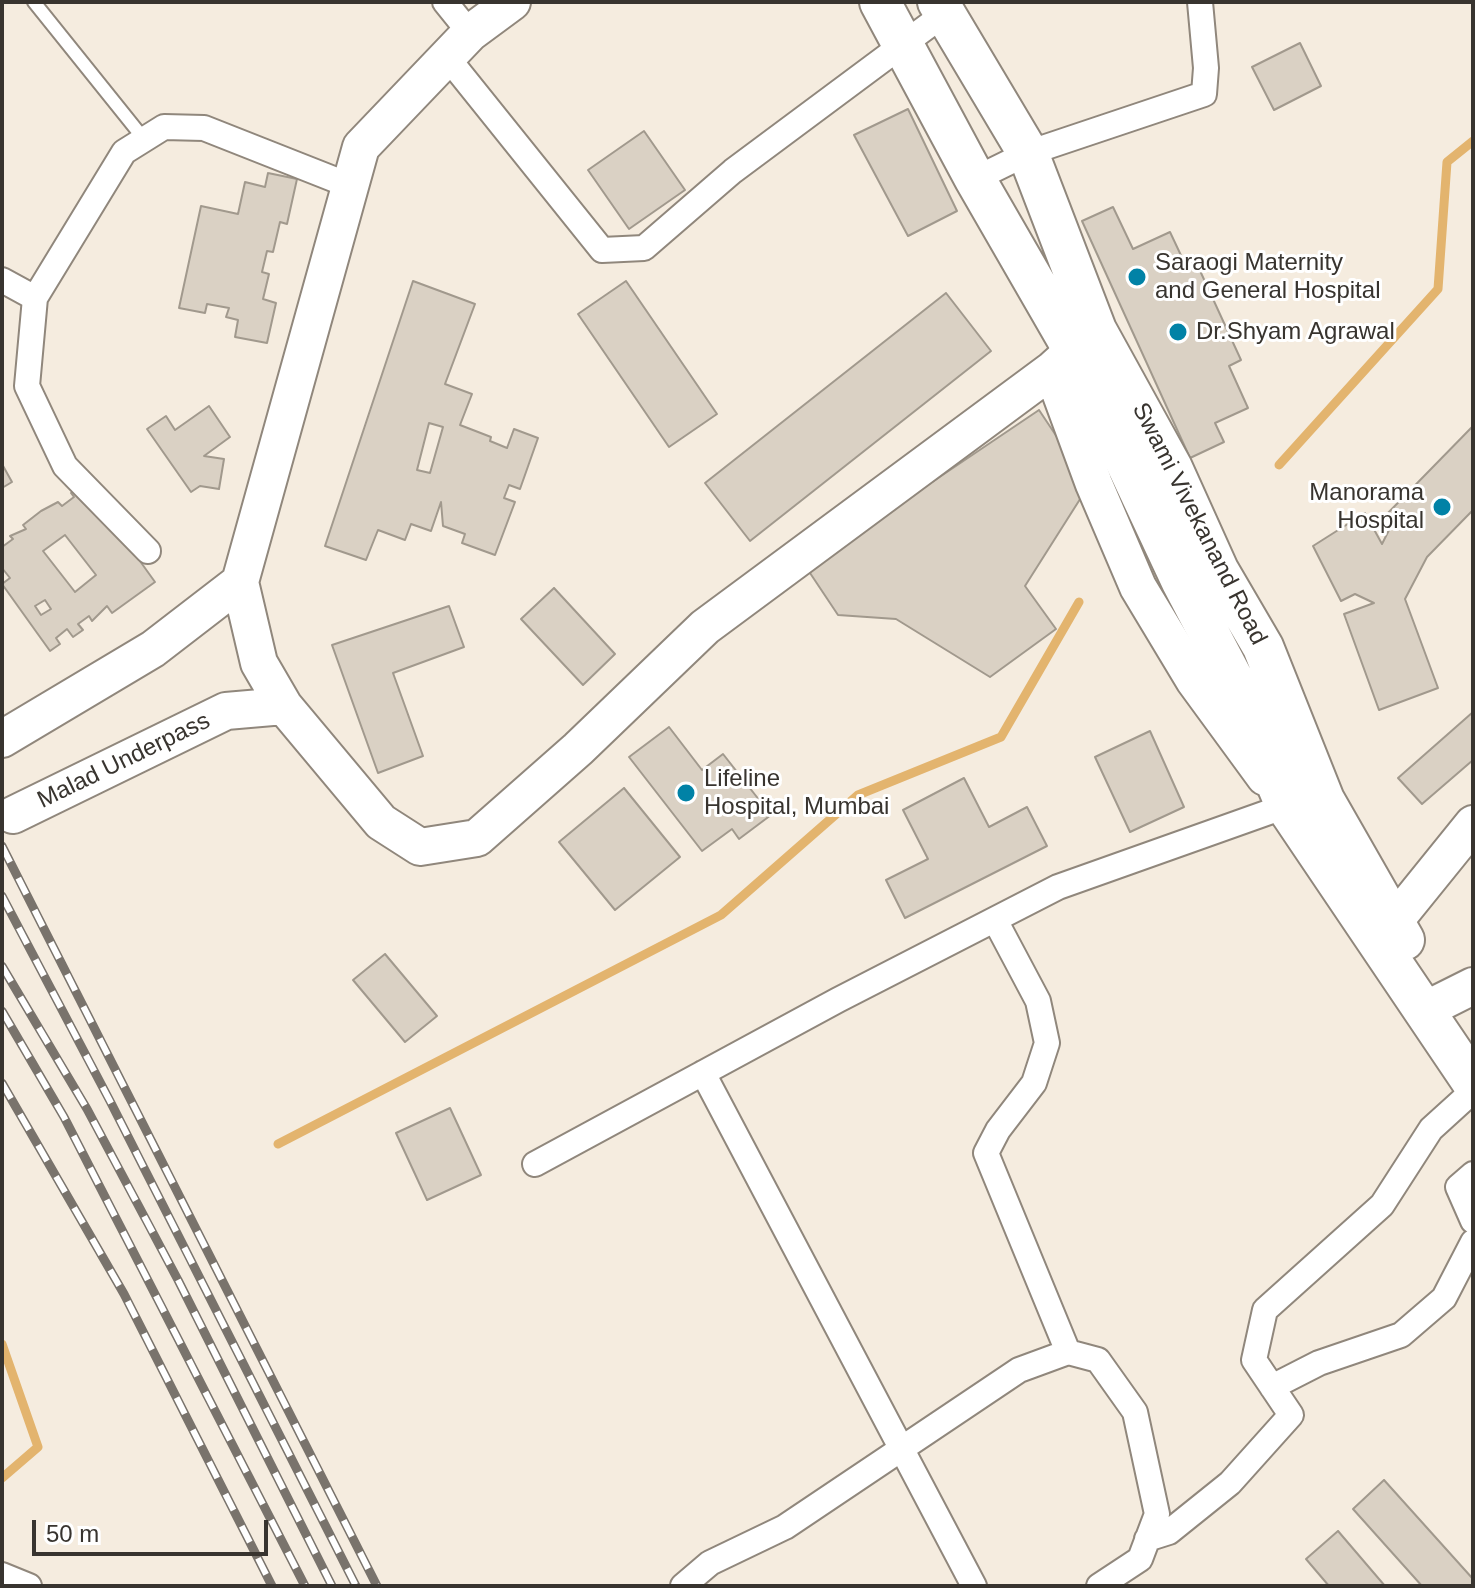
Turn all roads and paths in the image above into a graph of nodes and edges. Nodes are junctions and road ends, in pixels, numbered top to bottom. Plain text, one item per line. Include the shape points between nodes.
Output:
1 (34, 2) edge
2 (445, 2) edge
3 (512, 2) edge
4 (880, 2) edge
5 (1200, 2) edge
6 (941, 8) edge
7 (903, 42) junction
8 (458, 45) junction
9 (144, 139) junction
10 (1028, 153) junction
11 (975, 179) junction
12 (351, 186) junction
13 (2, 280) edge
14 (35, 298) junction
15 (1074, 350) junction
16 (148, 551) dead end
17 (240, 582) junction
18 (284, 706) junction
19 (2, 739) edge
20 (1286, 806) junction
21 (13, 815) dead end
22 (1473, 824) edge
23 (995, 920) junction
24 (1393, 923) junction
25 (1447, 999) edge
26 (1470, 1066) edge
27 (703, 1073) junction
28 (535, 1164) dead end
29 (1473, 1174) edge
30 (1473, 1221) edge
31 (1473, 1242) edge
32 (1068, 1352) junction
33 (1272, 1387) junction
34 (901, 1448) junction
35 (1147, 1539) junction
36 (2, 1575) edge
37 (29, 1586) edge
38 (683, 1586) edge
39 (974, 1586) edge
40 (1099, 1586) edge

1 - 9 lane
2 - 8 street
3 - 8 main road
4 - 7 main road, Swami Vivekanand Road
5 - 10 street via 1204,94
6 - 7 street
6 - 10 main road, Swami Vivekanand Road
7 - 8 street via 733,171 644,248 602,250
7 - 11 main road, Swami Vivekanand Road
8 - 12 main road via 361,147
9 - 12 street via 164,127 204,128
9 - 14 street via 124,152
10 - 11 street
10 - 15 main road, Swami Vivekanand Road
11 - 15 main road, Swami Vivekanand Road
12 - 17 main road
13 - 14 street
14 - 16 street via 27,386 65,466
15 - 18 main road via 705,627 477,838 420,847 381,822
15 - 20 main road, Swami Vivekanand Road via 1234,681
15 - 20 main road, Swami Vivekanand Road via 1094,484 1138,587 1194,680
15 - 24 main road, Swami Vivekanand Road via 1172,468 1218,570 1263,647 1324,800
17 - 18 main road via 259,663
17 - 19 main road via 153,649
18 - 21 main road, Malad Underpass via 226,711
20 - 23 street via 1058,887
20 - 25 main road, Swami Vivekanand Road
22 - 24 main road
23 - 27 street
23 - 32 street via 1038,1001 1047,1043 1034,1083 986,1153
24 - 25 main road, Swami Vivekanand Road
25 - 26 main road, Swami Vivekanand Road
26 - 33 street via 1382,1205 1265,1310 1254,1360
27 - 28 street
27 - 34 street
29 - 30 street via 1458,1187
31 - 33 street via 1444,1298 1401,1335 1319,1363
32 - 34 street via 1019,1370
32 - 35 street via 1098,1360 1135,1412 1157,1514
33 - 35 street via 1291,1415 1230,1483 1169,1532
34 - 38 street via 785,1527 710,1563
34 - 39 street
35 - 40 street via 1140,1559
36 - 37 street

